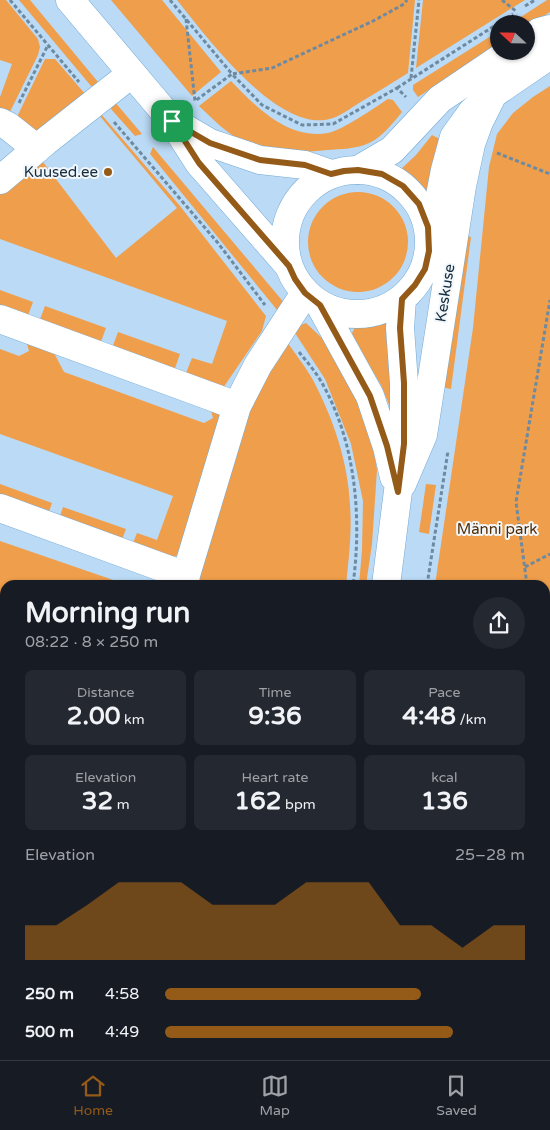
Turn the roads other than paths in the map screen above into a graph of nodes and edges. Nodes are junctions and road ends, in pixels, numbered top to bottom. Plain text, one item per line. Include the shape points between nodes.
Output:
1 (70, 0) edge
2 (550, 29) edge
3 (535, 35) edge
4 (550, 55) edge
5 (498, 60) edge
6 (131, 74) junction
7 (493, 94) junction
8 (172, 121) junction
9 (4, 124) edge
10 (37, 149) junction
11 (358, 170) junction
12 (331, 174) junction
13 (0, 180) edge
14 (429, 251) junction
15 (289, 266) junction
16 (313, 299) junction
17 (402, 299) junction
18 (0, 319) edge
19 (238, 406) junction
20 (398, 492) junction
21 (0, 508) edge
22 (182, 580) edge
23 (185, 580) edge
24 (387, 580) edge

1 - 6 street
2 - 3 street
4 - 7 street, Keskuse
5 - 11 street via 440,100 392,150
6 - 8 street
6 - 10 street
7 - 14 street, Keskuse via 472,112 454,137
7 - 20 street, Keskuse via 471,144 462,186 423,435
8 - 12 street via 210,143 260,160 305,165
8 - 15 street via 199,163
9 - 10 street
10 - 13 street
11 - 12 street
11 - 14 street via 382,174 403,186 419,204 428,227
12 - 15 street via 312,186 297,202 287,222 285,244
14 - 17 street via 425,269
15 - 16 street via 295,279
16 - 17 street via 340,313 362,315 384,310
16 - 19 street via 258,365
16 - 20 street, Keskuse via 370,396
17 - 20 street, Keskuse via 404,444
18 - 19 street
19 - 23 street
20 - 24 street, Keskuse
21 - 22 street

